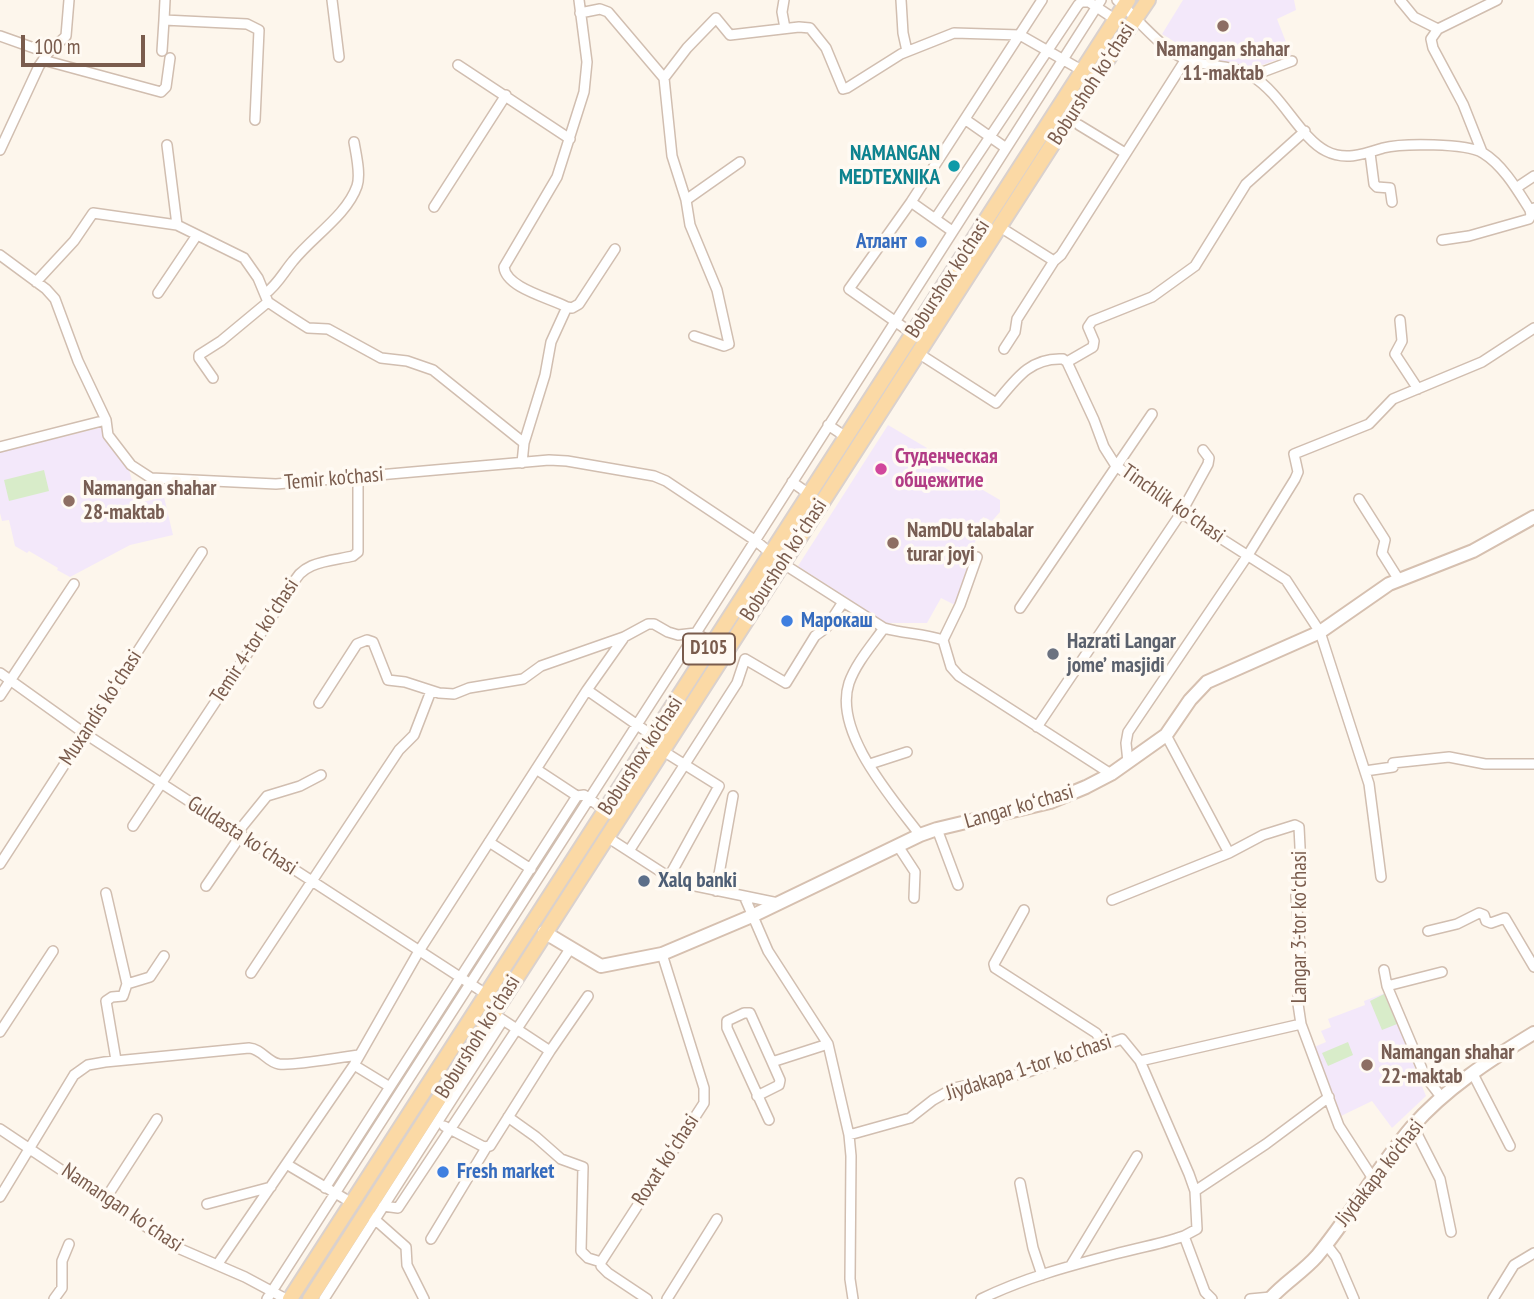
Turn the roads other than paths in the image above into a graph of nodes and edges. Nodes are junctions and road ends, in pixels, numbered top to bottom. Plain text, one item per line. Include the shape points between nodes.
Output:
1 (69, 0) edge
2 (165, 0) edge
3 (332, 0) edge
4 (579, 0) edge
5 (785, 0) edge
6 (901, 0) edge
7 (1042, 0) edge
8 (1148, 0) edge
9 (1400, 0) edge
10 (1497, 0) edge
11 (1123, 2) edge
12 (1099, 4) edge
13 (580, 13) junction
14 (1137, 17) junction
15 (164, 20) junction
16 (1116, 20) junction
17 (785, 28) junction
18 (1438, 29) junction
19 (1020, 35) junction
20 (0, 36) edge
21 (1048, 50) junction
22 (907, 51) junction
23 (46, 57) junction
24 (339, 57) dead end
25 (1064, 58) junction
26 (1186, 59) junction
27 (1292, 61) dead end
28 (458, 65) dead end
29 (1083, 71) junction
30 (1252, 76) junction
31 (664, 78) junction
32 (506, 95) junction
33 (255, 120) dead end
34 (966, 120) junction
35 (1079, 125) dead end
36 (1305, 131) junction
37 (990, 137) junction
38 (570, 139) junction
39 (354, 142) dead end
40 (167, 145) dead end
41 (1006, 148) junction
42 (0, 150) edge
43 (1482, 152) junction
44 (1125, 153) junction
45 (1370, 153) junction
46 (740, 162) dead end
47 (1534, 176) edge
48 (1516, 188) junction
49 (686, 200) junction
50 (911, 202) junction
51 (1392, 202) dead end
52 (434, 207) dead end
53 (1532, 209) edge
54 (936, 219) junction
55 (177, 225) junction
56 (1000, 227) junction
57 (952, 231) junction
58 (197, 235) junction
59 (1442, 240) dead end
60 (615, 249) dead end
61 (0, 256) edge
62 (1054, 261) junction
63 (36, 282) junction
64 (158, 293) dead end
65 (266, 298) junction
66 (567, 307) junction
67 (1400, 320) dead end
68 (894, 321) junction
69 (1534, 328) edge
70 (912, 334) junction
71 (694, 336) dead end
72 (1004, 349) dead end
73 (918, 353) junction
74 (1067, 362) junction
75 (213, 378) dead end
76 (1418, 390) junction
77 (1152, 414) dead end
78 (106, 420) junction
79 (828, 425) junction
80 (846, 437) junction
81 (524, 443) junction
82 (0, 447) edge
83 (1203, 450) dead end
84 (522, 463) junction
85 (1116, 466) junction
86 (358, 477) junction
87 (792, 482) junction
88 (809, 494) junction
89 (1359, 499) dead end
90 (1181, 513) junction
91 (1534, 517) edge
92 (756, 541) junction
93 (202, 552) dead end
94 (771, 553) junction
95 (1248, 555) junction
96 (977, 557) dead end
97 (782, 563) junction
98 (1399, 580) junction
99 (74, 584) dead end
100 (843, 602) junction
101 (1020, 608) dead end
102 (884, 628) junction
103 (1320, 632) junction
104 (696, 633) junction
105 (624, 637) junction
106 (943, 640) junction
107 (713, 644) junction
108 (0, 673) edge
109 (10, 680) junction
110 (587, 690) junction
111 (430, 691) junction
112 (0, 696) edge
113 (319, 704) dead end
114 (637, 725) junction
115 (1037, 727) junction
116 (84, 733) junction
117 (1166, 735) junction
118 (653, 736) junction
119 (663, 751) junction
120 (907, 752) dead end
121 (1128, 762) junction
122 (870, 764) junction
123 (1534, 764) edge
124 (685, 765) junction
125 (536, 769) junction
126 (1365, 771) junction
127 (1111, 774) junction
128 (321, 775) dead end
129 (162, 784) junction
130 (578, 796) junction
131 (733, 796) dead end
132 (589, 799) junction
133 (606, 811) junction
134 (133, 826) dead end
135 (937, 829) junction
136 (239, 834) junction
137 (920, 835) junction
138 (607, 837) junction
139 (489, 842) junction
140 (898, 846) junction
141 (629, 851) junction
142 (1228, 853) junction
143 (0, 864) edge
144 (531, 869) junction
145 (669, 877) junction
146 (1381, 877) dead end
147 (312, 881) junction
148 (958, 885) dead end
149 (206, 886) dead end
150 (716, 891) junction
151 (106, 893) dead end
152 (745, 898) junction
153 (914, 898) dead end
154 (1112, 900) dead end
155 (778, 903) junction
156 (1024, 910) dead end
157 (752, 916) junction
158 (1428, 931) dead end
159 (544, 932) junction
160 (570, 949) junction
161 (54, 951) dead end
162 (419, 951) junction
163 (662, 954) junction
164 (164, 956) dead end
165 (1534, 967) edge
166 (1384, 970) dead end
167 (1441, 972) dead end
168 (251, 973) dead end
169 (460, 978) junction
170 (127, 984) junction
171 (470, 984) junction
172 (1387, 986) junction
173 (486, 995) junction
174 (589, 996) dead end
175 (498, 1017) junction
176 (1301, 1024) junction
177 (517, 1029) junction
178 (0, 1032) edge
179 (1534, 1033) edge
180 (828, 1044) junction
181 (1104, 1044) junction
182 (550, 1051) junction
183 (359, 1055) junction
184 (116, 1060) junction
185 (1140, 1061) junction
186 (772, 1062) junction
187 (354, 1065) junction
188 (1473, 1074) junction
189 (390, 1087) junction
190 (757, 1096) junction
191 (1329, 1097) junction
192 (1442, 1098) junction
193 (508, 1117) junction
194 (157, 1119) dead end
195 (433, 1119) junction
196 (769, 1121) dead end
197 (1413, 1126) junction
198 (0, 1129) edge
199 (450, 1129) junction
200 (849, 1135) junction
201 (1510, 1146) dead end
202 (31, 1148) junction
203 (486, 1148) junction
204 (412, 1152) junction
205 (1137, 1156) dead end
206 (428, 1162) junction
207 (288, 1165) junction
208 (1373, 1177) junction
209 (1020, 1183) dead end
210 (271, 1187) junction
211 (325, 1188) junction
212 (1195, 1191) junction
213 (335, 1194) junction
214 (0, 1197) edge
215 (106, 1198) junction
216 (352, 1203) junction
217 (207, 1204) dead end
218 (383, 1206) junction
219 (371, 1215) junction
220 (717, 1219) dead end
221 (1451, 1232) dead end
222 (1184, 1236) junction
223 (431, 1239) dead end
224 (69, 1244) dead end
225 (1326, 1244) junction
226 (302, 1246) junction
227 (1534, 1253) edge
228 (318, 1256) junction
229 (601, 1262) junction
230 (218, 1265) junction
231 (1071, 1265) junction
232 (1042, 1275) junction
233 (270, 1295) edge
234 (1270, 1298) edge
235 (54, 1299) edge
236 (288, 1299) edge
237 (310, 1299) edge
238 (324, 1299) edge
239 (424, 1299) edge
240 (647, 1299) edge
241 (667, 1299) edge
242 (853, 1299) edge
243 (981, 1299) edge
244 (1212, 1299) edge
245 (1250, 1299) edge
246 (1354, 1299) edge
247 (1493, 1299) edge

1 - 23 street via 66,36
2 - 15 street
3 - 24 street
4 - 13 street
5 - 17 street
6 - 22 street
7 - 19 street
8 - 14 main road, Boburshoh koʻchasi / D105
9 - 18 street via 1414,17
10 - 18 street
11 - 14 street
11 - 16 main road, Boburshox ko'chasi / D105
12 - 16 street
12 - 21 street via 1082,2
12 - 25 street
13 - 31 street via 608,12
13 - 38 street via 586,72
14 - 26 street via 1158,40
14 - 56 main road, Boburshoh koʻchasi / D105
15 - 23 street via 166,87 161,92
15 - 33 street via 257,27
16 - 29 main road, Boburshox ko'chasi / D105
17 - 22 street via 805,27 816,33 843,89
17 - 31 street via 730,34 719,18 713,19
18 - 43 street via 1431,39 1433,48
19 - 21 street
19 - 22 street via 954,33
19 - 34 street
20 - 23 street
21 - 25 street
21 - 37 street
23 - 42 street
25 - 29 street
25 - 41 street
26 - 30 street
26 - 44 street
27 - 30 street
28 - 32 street
29 - 70 main road, Boburshox ko'chasi / D105
30 - 36 street
31 - 49 street via 672,156
32 - 38 street
32 - 52 street
34 - 37 street
34 - 50 street
35 - 44 street
36 - 45 street via 1337,156
36 - 74 street via 1246,184 1195,266 1152,297 1092,321 1088,327 1093,347
37 - 41 street
37 - 54 street
38 - 66 street via 557,177 504,267 517,285
39 - 65 street via 356,188 340,214 293,261
40 - 55 street
41 - 57 street
43 - 45 street via 1407,145
43 - 48 street
44 - 62 street
45 - 51 street via 1374,184 1391,189
46 - 49 street
47 - 48 street
48 - 53 street
49 - 71 street via 690,225 717,290 729,344
50 - 54 street
50 - 68 street via 849,289
53 - 59 street via 1529,219
54 - 57 street
55 - 58 street
55 - 63 street via 93,214
56 - 62 street
56 - 73 main road, Boburshoh koʻchasi / D105
57 - 68 street
58 - 64 street
58 - 65 street via 244,258 253,267
60 - 66 street via 579,304
61 - 63 street, Temir ko'chasi
62 - 72 street via 1017,319
63 - 78 street, Temir ko'chasi via 55,299
65 - 75 street via 220,341 201,352 199,358
65 - 81 street via 308,328 328,329 381,358 433,370
66 - 81 street via 551,342
67 - 76 street via 1402,341 1395,354
68 - 70 street
68 - 79 street
69 - 76 street via 1482,362
70 - 80 main road, Boburshox ko'chasi / D105
73 - 74 street via 996,403 1027,367 1055,359
73 - 97 main road, Boburshoh koʻchasi / D105
74 - 85 street, Tinchlik koʻchasi
76 - 95 street via 1393,399 1369,424 1294,454 1295,479
77 - 85 street
78 - 82 street
78 - 86 street, Temir ko'chasi via 108,435 120,452 151,478 264,484
79 - 80 street
79 - 87 street
80 - 88 main road, Boburshox ko'chasi / D105
81 - 84 street
83 - 90 street via 1208,464
84 - 86 street, Temir ko'chasi
84 - 92 street, Temir ko'chasi via 567,461 654,476
85 - 90 street, Tinchlik koʻchasi
85 - 101 street
86 - 129 street, Temir 4-tor koʻchasi via 358,552 308,567 296,576
87 - 88 street
87 - 92 street
88 - 94 main road, Boburshox ko'chasi / D105
89 - 98 street via 1385,540 1382,553
90 - 95 street, Tinchlik koʻchasi
90 - 115 street
91 - 98 street, Langar koʻchasi via 1473,551
92 - 94 street, Temir ko'chasi
92 - 104 street
93 - 116 street, Muxandis koʻchasi
94 - 97 street, Temir ko'chasi
94 - 107 main road, Boburshox ko'chasi / D105
95 - 103 street, Tinchlik koʻchasi via 1286,580
95 - 121 street via 1128,732
96 - 106 street
97 - 100 street, Temir ko'chasi
97 - 119 main road, Boburshoh koʻchasi / D105
98 - 103 street, Langar koʻchasi
99 - 109 street
100 - 102 street, Temir ko'chasi
100 - 124 street via 786,683 746,659 737,683
102 - 106 street
102 - 122 street via 850,680 846,696 849,722
103 - 117 street, Langar koʻchasi via 1207,682
103 - 126 street, Tinchlik koʻchasi
104 - 105 street via 678,635 654,624
104 - 107 street
104 - 114 street
105 - 110 street
105 - 111 street via 541,666 523,679 454,694
106 - 115 street via 958,676
107 - 118 main road, Boburshox ko'chasi / D105
108 - 109 street, Guldasta koʻchasi
109 - 112 street
109 - 116 street, Guldasta koʻchasi
110 - 114 street
110 - 125 street
111 - 113 street via 387,680 373,642 367,640 357,644
111 - 147 street via 414,735 399,750
114 - 118 street
114 - 132 street
115 - 127 street
116 - 129 street, Guldasta koʻchasi
116 - 143 street, Muxandis koʻchasi
117 - 121 street, Langar koʻchasi
117 - 142 street
118 - 133 main road, Boburshox ko'chasi / D105
119 - 124 street
119 - 138 main road, Boburshoh koʻchasi / D105
120 - 122 street
121 - 127 street, Langar koʻchasi
122 - 137 street
123 - 126 street via 1485,764 1449,757 1413,759
124 - 141 street
124 - 145 street via 719,786
125 - 130 street
125 - 139 street
126 - 146 street, Tinchlik koʻchasi
127 - 135 street, Langar koʻchasi via 1050,802
128 - 136 street via 267,796
129 - 134 street, Temir 4-tor koʻchasi
129 - 136 street, Guldasta koʻchasi
130 - 132 street
130 - 144 street
131 - 150 street
132 - 133 street
132 - 171 street
133 - 173 main road, Boburshox ko'chasi / D105
135 - 137 street, Langar koʻchasi
135 - 148 street
136 - 147 street, Guldasta koʻchasi
136 - 149 street
137 - 140 street, Langar koʻchasi
138 - 141 street
138 - 159 main road, Boburshoh koʻchasi / D105
139 - 144 street
139 - 162 street
140 - 153 street via 915,872
140 - 155 street, Langar koʻchasi
141 - 145 street
142 - 154 street
142 - 176 street, Langar 3-tor koʻchasi via 1263,835 1299,827 1301,867 1296,896
144 - 169 street
145 - 150 street
147 - 162 street, Guldasta koʻchasi
147 - 168 street
150 - 152 street
151 - 170 street
152 - 155 street
152 - 157 street
155 - 157 street, Langar koʻchasi
156 - 181 street via 995,968 1096,1033
157 - 163 street, Langar koʻchasi
157 - 180 street via 768,951
158 - 165 street via 1479,913 1491,923 1505,918
159 - 160 street, Langar koʻchasi
159 - 175 main road, Boburshoh koʻchasi / D105
160 - 163 street, Langar koʻchasi via 601,966
160 - 177 street
161 - 178 street
162 - 169 street, Guldasta koʻchasi
162 - 183 street
163 - 229 street, Roxat koʻchasi via 704,1088 704,1103
164 - 170 street via 150,977
166 - 172 street
167 - 172 street
169 - 171 street, Guldasta koʻchasi
169 - 189 street
170 - 184 street via 123,996 106,1001
171 - 173 street, Guldasta koʻchasi
171 - 213 street
172 - 192 street via 1425,1076
173 - 216 main road, Boburshox ko'chasi / D105
174 - 182 street
175 - 177 street
175 - 195 main road, Boburshoh koʻchasi / D105
176 - 185 street
176 - 191 street, Langar 3-tor koʻchasi
177 - 182 street
177 - 199 street
179 - 188 street, Jiydakapa ko'chasi
180 - 186 street
180 - 200 street
181 - 185 street, Jiydakapa 1-tor koʻchasi via 1122,1039
181 - 200 street, Jiydakapa 1-tor koʻchasi via 1025,1073 954,1088 910,1118
182 - 193 street
183 - 184 street via 282,1064 249,1048
183 - 187 street
184 - 202 street via 81,1069
185 - 212 street, Jiydakapa 1-tor koʻchasi
186 - 190 street via 779,1085
186 - 190 street via 750,1013 727,1021
187 - 189 street
187 - 207 street
188 - 192 street, Jiydakapa ko'chasi
188 - 201 street
189 - 211 street
190 - 196 street
191 - 208 street, Langar 3-tor koʻchasi via 1339,1126
191 - 212 street
192 - 197 street, Jiydakapa ko'chasi
193 - 203 street
193 - 229 street via 561,1159 583,1167 581,1251
194 - 215 street
195 - 199 street
195 - 204 main road, Boburshoh koʻchasi / D105
197 - 208 street, Jiydakapa ko'chasi
197 - 221 street via 1440,1179
198 - 202 street, Namangan koʻchasi
199 - 203 street
199 - 206 street
200 - 242 street
202 - 214 street
202 - 215 street, Namangan koʻchasi
203 - 223 street
204 - 206 street
204 - 218 street
204 - 219 main road, Boburshoh koʻchasi / D105
205 - 231 street
206 - 218 street via 398,1208
207 - 210 street
207 - 211 street
208 - 225 street, Jiydakapa ko'chasi
209 - 232 street
210 - 217 street
210 - 230 street
211 - 213 street
212 - 222 street, Jiydakapa 1-tor koʻchasi via 1196,1229
213 - 216 street
213 - 226 street
215 - 230 street, Namangan koʻchasi via 178,1248
216 - 228 main road, Boburshox ko'chasi / D105
218 - 219 street
219 - 237 main road, Boburshoh koʻchasi / D105
219 - 238 street
219 - 239 street via 407,1247 407,1265
220 - 241 street
222 - 231 street
222 - 244 street via 1205,1293
224 - 235 street via 62,1261 62,1288
225 - 234 street, Jiydakapa ko'chasi
225 - 246 street
226 - 228 street
226 - 233 street
227 - 247 street via 1514,1265
228 - 236 main road, Boburshox ko'chasi / D105
229 - 240 street via 603,1269
230 - 233 street, Namangan koʻchasi
231 - 232 street
232 - 243 street
233 - 236 street, Namangan koʻchasi
234 - 245 street

